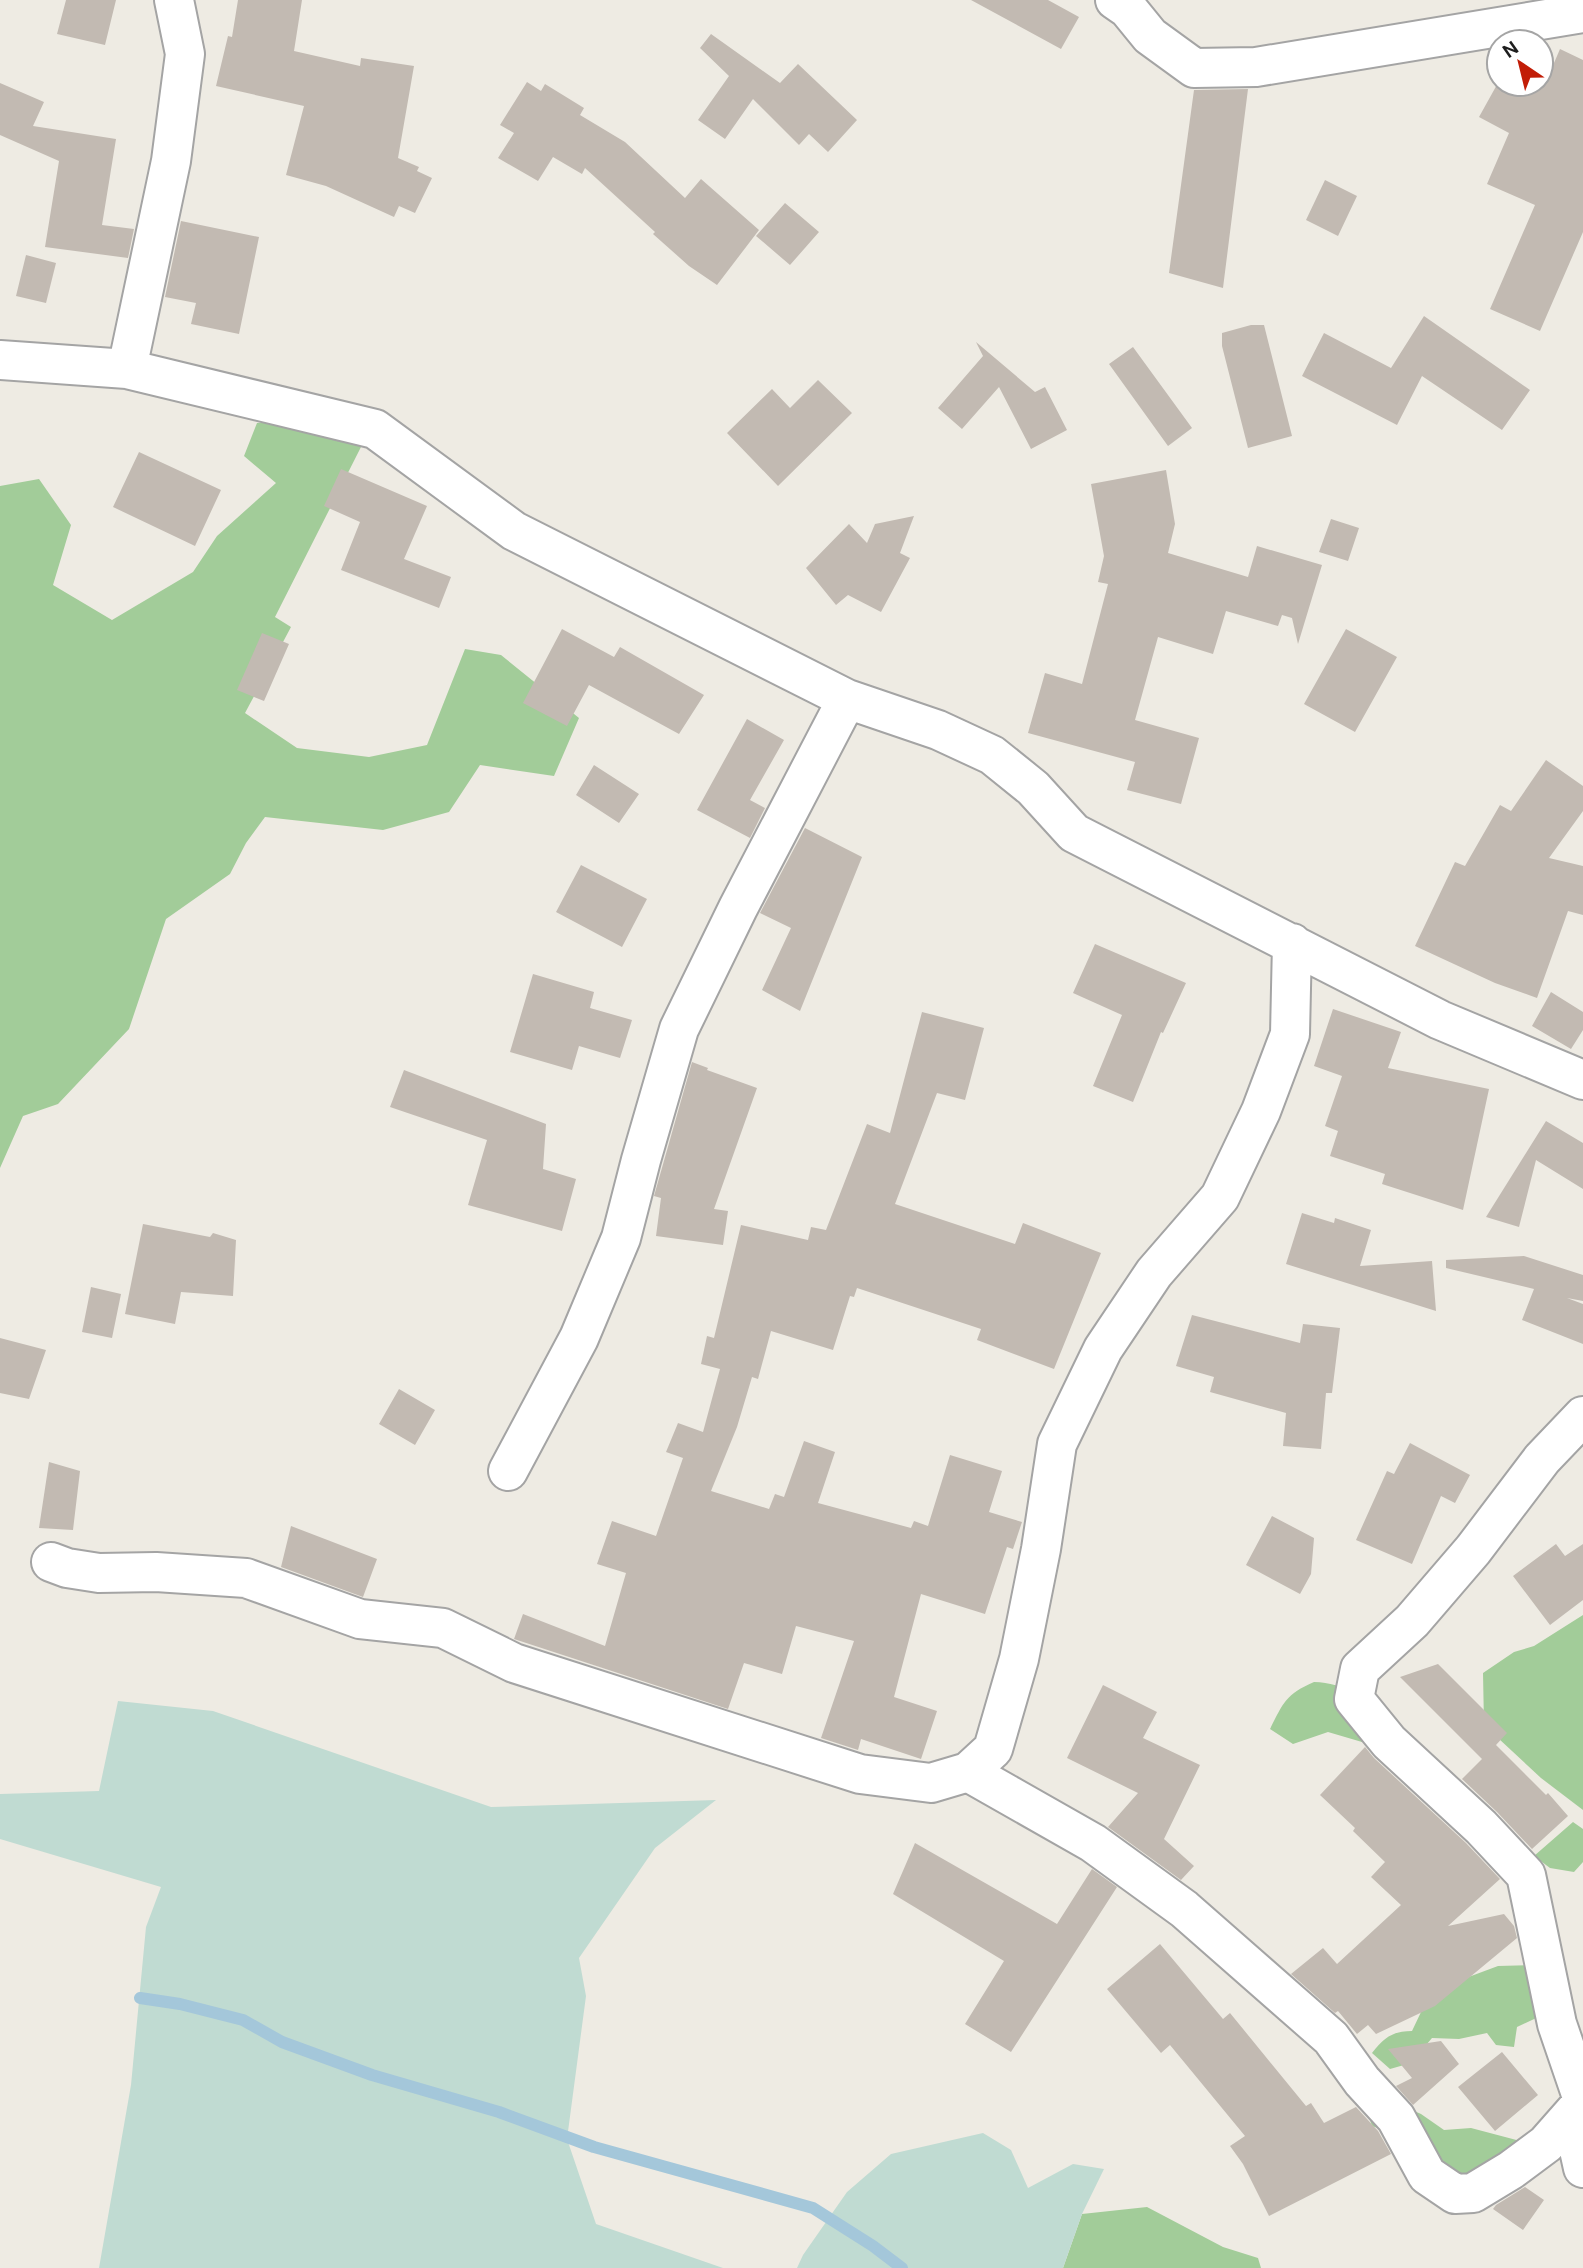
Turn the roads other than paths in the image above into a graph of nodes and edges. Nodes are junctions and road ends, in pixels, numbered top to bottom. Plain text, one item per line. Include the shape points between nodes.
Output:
1 (174, 0) edge
2 (1115, 0) edge
3 (1583, 13) edge
4 (0, 360) edge
5 (127, 369) junction
6 (847, 699) junction
7 (1292, 943) junction
8 (1583, 1080) edge
9 (1583, 1416) edge
10 (509, 1471) dead end
11 (51, 1562) dead end
12 (968, 1772) junction
13 (1583, 2102) edge
14 (1583, 2168) edge

1 - 5 street via 185,54 173,148
2 - 3 street via 1150,36 1194,68 1256,67
4 - 5 street
5 - 6 street via 375,429 514,531
6 - 7 street via 938,730 992,755 1033,788 1074,833
6 - 10 street via 679,1029 621,1238 579,1338
7 - 8 street via 1440,1020
7 - 12 street via 1290,1034 1261,1111 1220,1197 1154,1273 1102,1349 1057,1444 1019,1659 993,1749
9 - 13 street via 1542,1459 1412,1621 1360,1669 1354,1699 1389,1742 1526,1875 1558,2024
11 - 12 street via 99,1573 246,1578 360,1619 443,1628 514,1663 860,1774 931,1783
12 - 13 street via 1093,1843 1184,1909 1331,2038 1396,2118 1427,2175 1455,2194 1473,2193 1538,2151
13 - 14 street via 1575,2132

